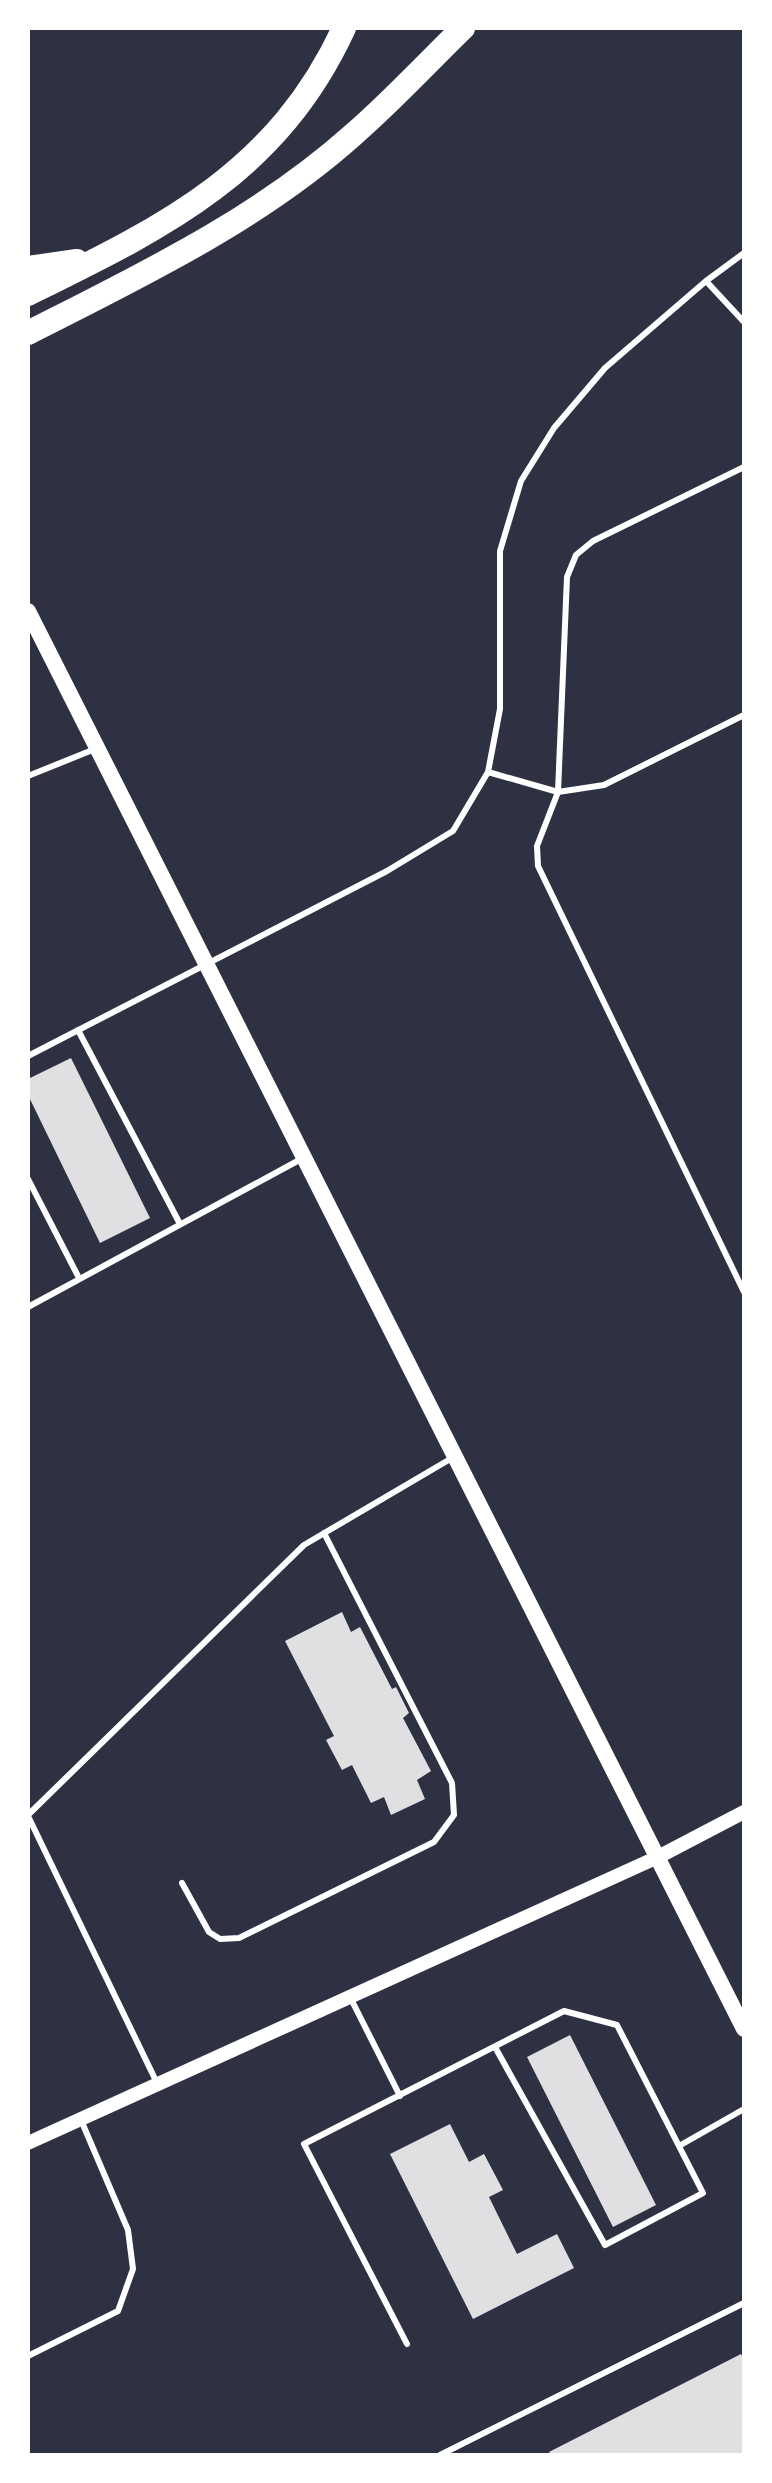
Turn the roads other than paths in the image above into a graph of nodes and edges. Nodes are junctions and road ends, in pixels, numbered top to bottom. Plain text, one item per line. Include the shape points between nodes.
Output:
1 (344, 28) edge
2 (463, 28) edge
3 (744, 253) edge
4 (107, 255) junction
5 (28, 268) edge
6 (706, 281) junction
7 (28, 294) edge
8 (744, 322) edge
9 (28, 333) edge
10 (744, 467) edge
11 (28, 611) edge
12 (744, 715) edge
13 (98, 748) junction
14 (488, 772) junction
15 (28, 776) edge
16 (558, 792) junction
17 (208, 964) junction
18 (78, 1030) junction
19 (28, 1056) edge
20 (305, 1157) junction
21 (28, 1179) edge
22 (180, 1224) junction
23 (79, 1278) junction
24 (744, 1292) edge
25 (28, 1307) edge
26 (455, 1456) junction
27 (324, 1533) junction
28 (744, 1812) edge
29 (28, 1815) edge
30 (658, 1857) junction
31 (182, 1883) dead end
32 (350, 1997) junction
33 (744, 2029) edge
34 (495, 2047) junction
35 (158, 2084) junction
36 (400, 2096) junction
37 (744, 2109) edge
38 (80, 2119) junction
39 (28, 2143) edge
40 (679, 2146) junction
41 (744, 2303) edge
42 (407, 2344) dead end
43 (28, 2356) edge
44 (440, 2455) edge

1 - 4 highway via 321,73 265,145 174,218
2 - 9 highway via 353,135 276,194 173,260
3 - 6 lane
4 - 5 highway
4 - 7 highway
6 - 8 lane
6 - 14 lane via 605,368 554,428 521,481 500,551 500,709
10 - 16 lane via 593,541 576,555 567,577
11 - 13 main road
12 - 16 lane via 604,785
13 - 15 lane
13 - 17 main road
14 - 16 lane
14 - 17 lane via 453,831
16 - 24 lane via 537,846 538,866
17 - 18 lane
17 - 20 main road
18 - 19 lane
18 - 22 lane
20 - 22 lane
20 - 26 main road
21 - 23 lane
22 - 23 lane
23 - 25 lane
26 - 27 lane
26 - 30 main road
27 - 29 lane via 304,1545
27 - 31 lane via 452,1783 454,1815 434,1842 239,1938 220,1939 209,1932
28 - 30 street
29 - 35 lane
30 - 32 street
30 - 33 main road
32 - 35 street
32 - 36 lane
34 - 36 lane
34 - 40 lane via 564,2011 617,2025
34 - 40 lane via 605,2245 703,2193
35 - 38 street
36 - 42 lane via 304,2144
37 - 40 lane
38 - 39 street
38 - 43 lane via 128,2230 133,2269 118,2311
41 - 44 lane

